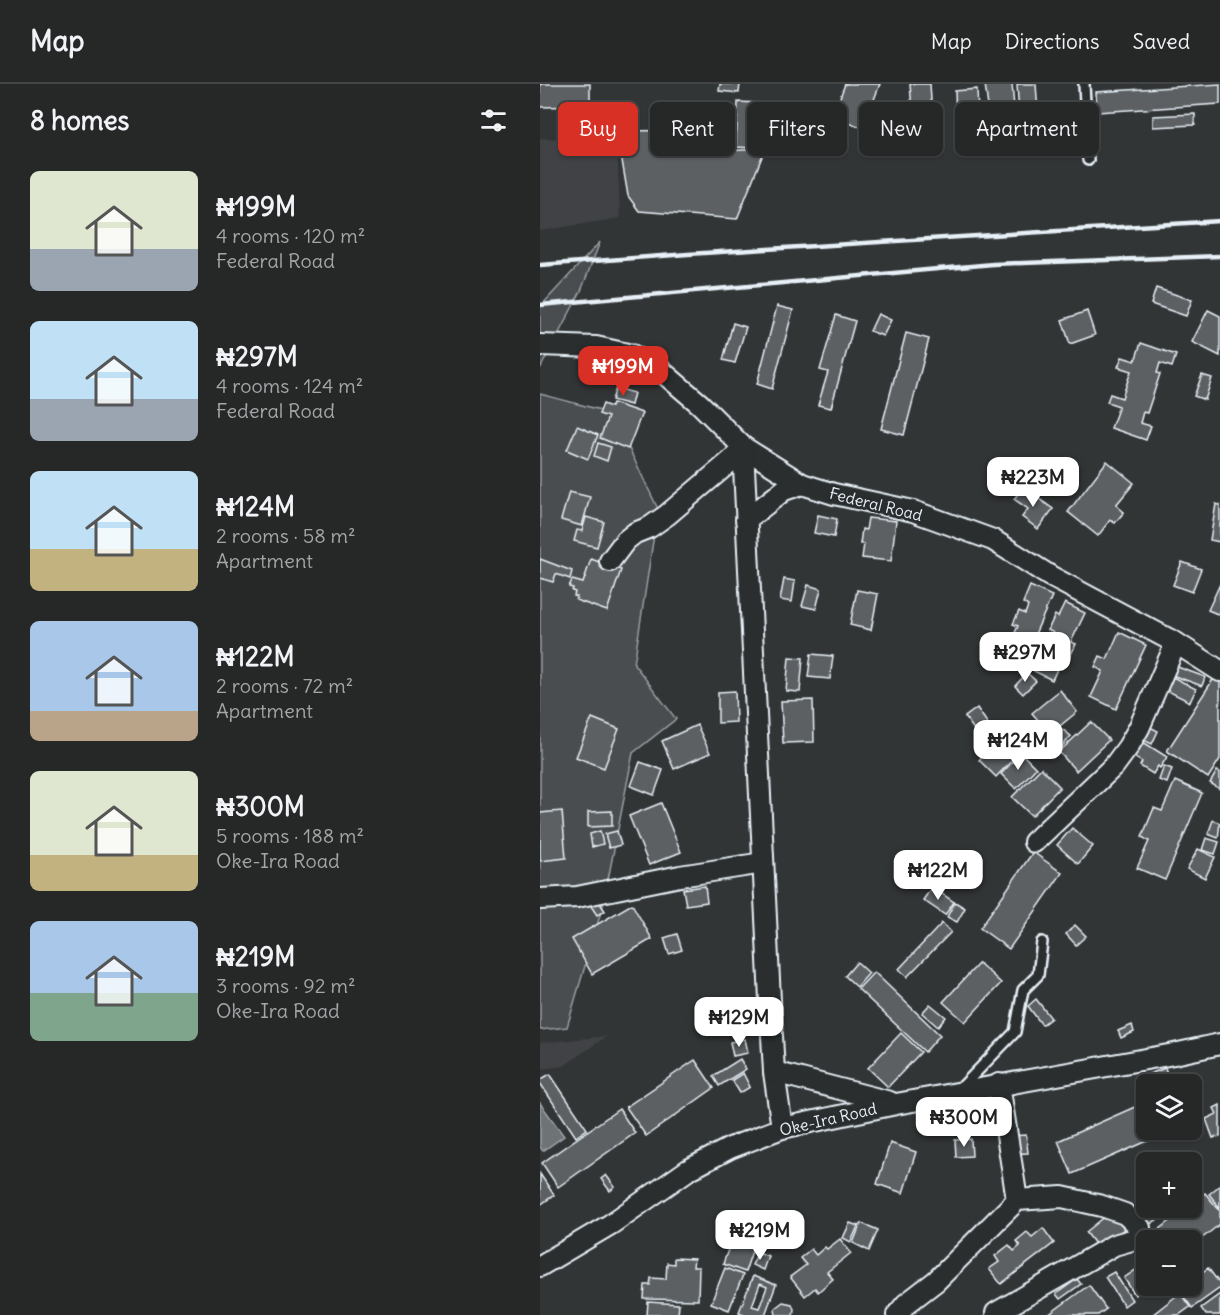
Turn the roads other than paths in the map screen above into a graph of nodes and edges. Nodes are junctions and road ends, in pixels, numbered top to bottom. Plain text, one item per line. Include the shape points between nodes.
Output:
1 (1084, 84) edge
2 (1088, 160) dead end
3 (540, 345) edge
4 (743, 447) junction
5 (802, 484) junction
6 (746, 520) junction
7 (610, 561) dead end
8 (1176, 643) junction
9 (1220, 671) edge
10 (1034, 842) dead end
11 (763, 863) junction
12 (540, 899) edge
13 (1042, 942) dead end
14 (1220, 1044) edge
15 (774, 1072) junction
16 (999, 1084) junction
17 (958, 1092) junction
18 (896, 1104) junction
19 (782, 1128) junction
20 (1017, 1200) junction
21 (540, 1266) edge
22 (996, 1312) dead end
23 (897, 1315) edge

1 - 2 lane
3 - 4 street, Federal Road via 596,347 641,359 676,383
4 - 5 street, Federal Road
4 - 6 street
4 - 7 street via 667,515 625,541
5 - 6 street via 784,490
5 - 8 street, Federal Road via 913,511 993,540 1050,576
6 - 11 street
8 - 9 street, Federal Road
8 - 10 street via 1128,747 1114,766
11 - 12 street via 578,897
11 - 15 street
13 - 17 lane via 1038,975 1023,990 1015,1032
14 - 16 street, Oke-Ira Road
15 - 18 street
15 - 19 street
16 - 17 street, Oke-Ira Road
16 - 20 street
17 - 18 street, Oke-Ira Road
18 - 19 street, Oke-Ira Road
19 - 21 street, Oke-Ira Road via 688,1170 611,1224
20 - 22 street via 1062,1197 1102,1206 1125,1214 1140,1228 1139,1238 1114,1245
20 - 23 street

